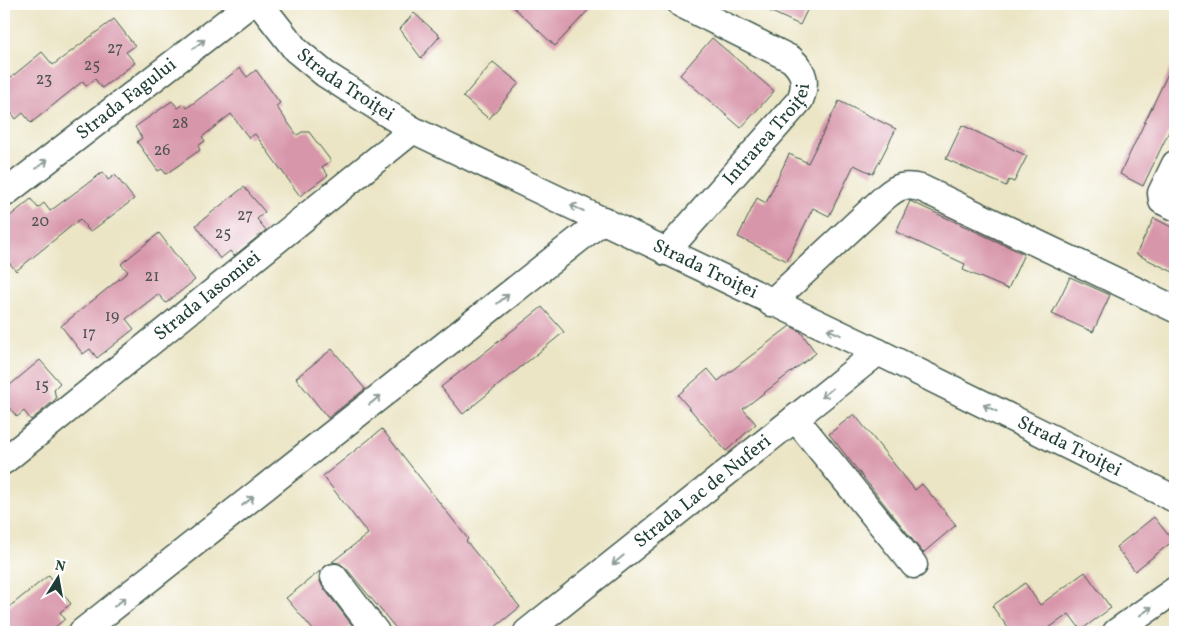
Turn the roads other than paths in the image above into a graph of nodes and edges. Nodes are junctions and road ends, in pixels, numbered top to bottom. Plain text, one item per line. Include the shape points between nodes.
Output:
1 (250, 4) edge
2 (260, 4) edge
3 (681, 4) edge
4 (413, 130) junction
5 (1175, 164) edge
6 (4, 194) edge
7 (1175, 207) edge
8 (602, 220) junction
9 (666, 252) junction
10 (772, 303) junction
11 (1175, 309) edge
12 (878, 352) junction
13 (795, 418) junction
14 (4, 461) edge
15 (1175, 499) edge
16 (914, 565) dead end
17 (334, 578) dead end
18 (1175, 590) edge
19 (82, 632) edge
20 (376, 632) edge
21 (528, 632) edge
22 (1116, 632) edge

6 -> 1 street, Strada Fagului
2 - 4 street, Strada Troiței via 296,50 325,74
3 - 9 street, Intrarea Troiței via 791,60 805,78 800,100
8 -> 4 street, Strada Troiței
4 - 14 street, Strada Iasomiei
5 - 7 street via 1161,193 1162,201
8 - 9 street, Strada Troiței
19 -> 8 street
9 - 10 street, Strada Troiței
10 - 11 street via 897,186 907,184
12 -> 10 street, Strada Troiței
12 -> 13 street, Strada Lac de Nuferi
15 -> 12 street, Strada Troiței
13 - 16 street
13 -> 21 street, Strada Lac de Nuferi
17 - 20 street
22 -> 18 street

